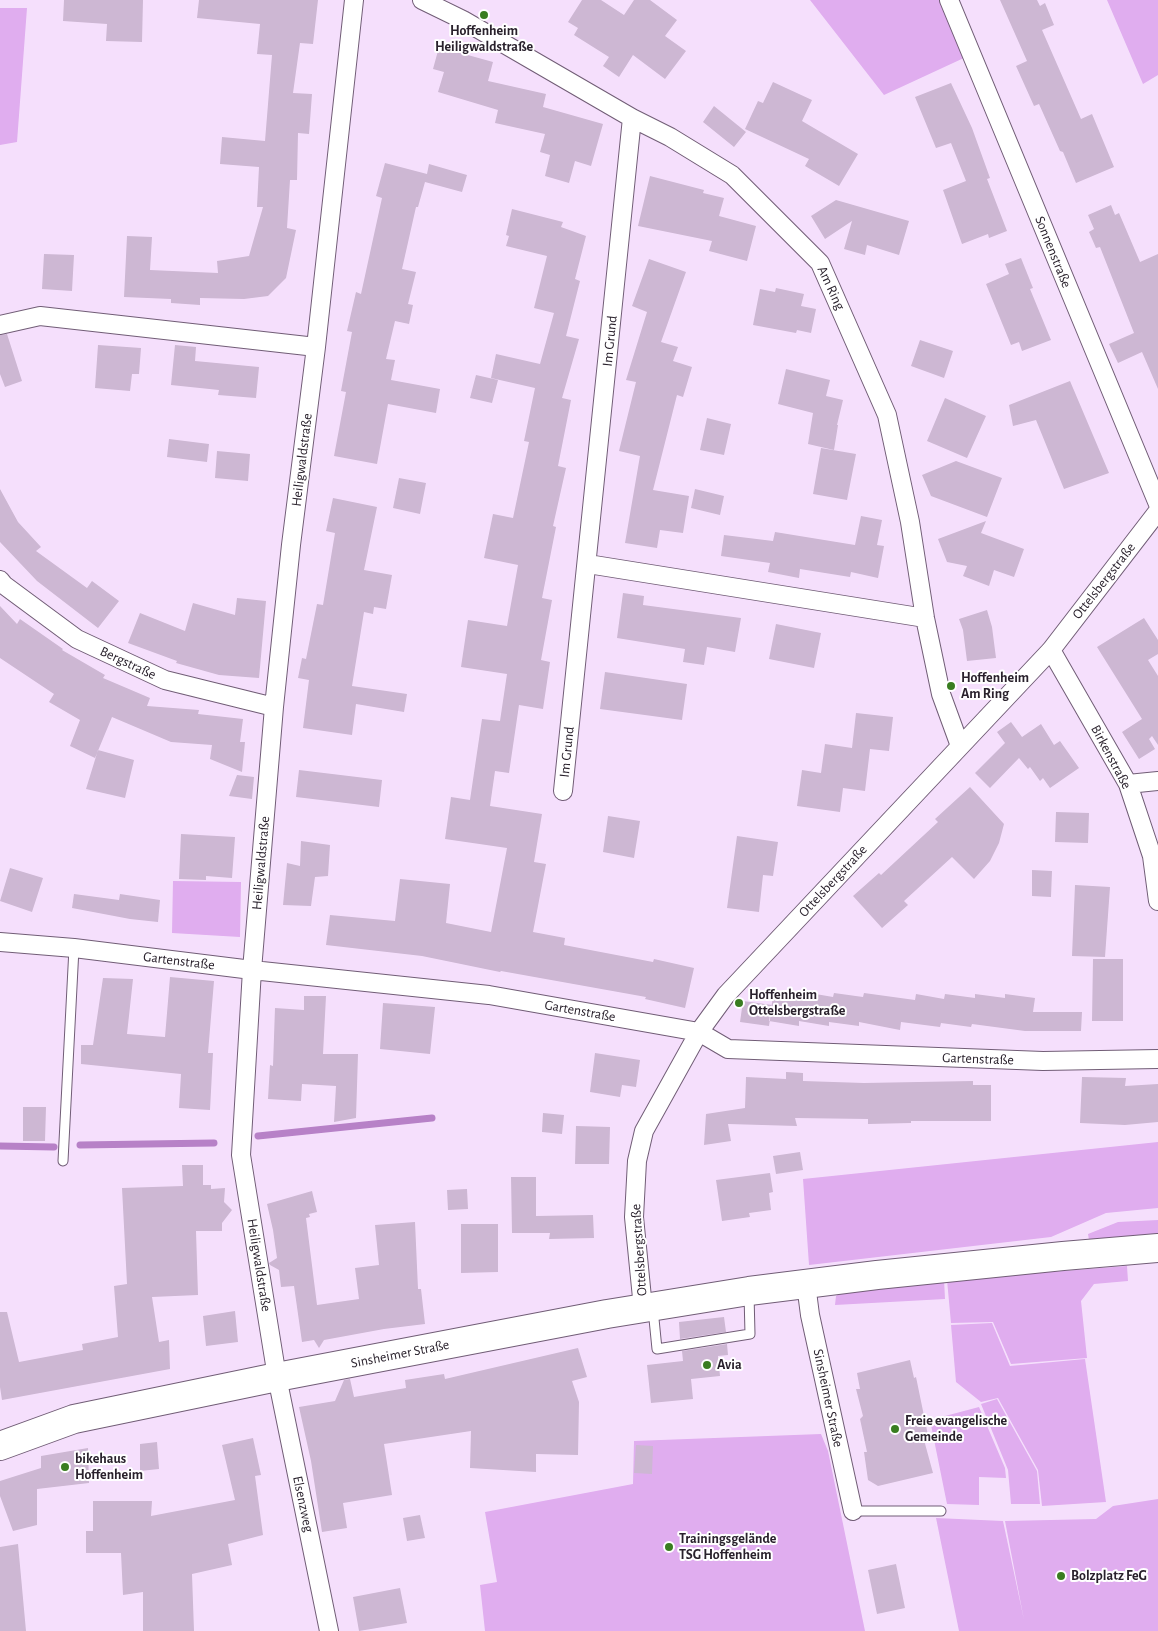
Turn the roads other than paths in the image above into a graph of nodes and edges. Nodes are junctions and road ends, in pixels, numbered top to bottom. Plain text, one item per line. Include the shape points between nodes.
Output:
1 (354, 0) edge
2 (422, 0) edge
3 (949, 0) edge
4 (632, 118) junction
5 (0, 324) edge
6 (316, 348) junction
7 (1158, 504) edge
8 (1158, 511) edge
9 (588, 564) junction
10 (0, 580) edge
11 (925, 618) junction
12 (1051, 650) junction
13 (274, 707) junction
14 (960, 746) junction
15 (1158, 781) edge
16 (1128, 784) junction
17 (563, 791) dead end
18 (1158, 901) edge
19 (0, 942) edge
20 (74, 948) junction
21 (252, 970) junction
22 (699, 1032) junction
23 (1158, 1059) edge
24 (63, 1161) dead end
25 (1158, 1248) edge
26 (806, 1284) junction
27 (749, 1291) junction
28 (648, 1307) junction
29 (277, 1377) junction
30 (0, 1446) edge
31 (853, 1511) joint
32 (940, 1511) dead end
33 (328, 1631) edge

1 - 6 street, Heiligwaldstraße
2 - 4 street, Am Ring via 464,20
3 - 7 street, Sonnenstraße
4 - 9 street, Im Grund
4 - 11 street, Am Ring via 732,175 820,263 887,415 910,522
5 - 6 street via 40,316
6 - 13 street, Heiligwaldstraße
8 - 12 street, Ottelsbergstraße
9 - 11 street
9 - 17 street, Im Grund
10 - 13 street, Bergstraße via 77,639 165,680
11 - 14 street, Am Ring via 941,694
12 - 14 street, Ottelsbergstraße
12 - 16 street, Birkenstraße
13 - 21 street, Heiligwaldstraße
14 - 22 street, Ottelsbergstraße via 726,995
15 - 16 street
16 - 18 street, Birkenstraße via 1152,856
19 - 20 street, Gartenstraße
20 - 21 street, Gartenstraße
20 - 24 lane
21 - 22 street, Gartenstraße via 489,995
21 - 29 street, Heiligwaldstraße via 241,1155
22 - 23 street, Gartenstraße via 728,1049 1042,1061
22 - 28 street, Ottelsbergstraße via 644,1131 637,1161 634,1217
25 - 26 main road, Sinsheimer Straße
26 - 27 main road, Sinsheimer Straße
26 - 31 street, Sinsheimer Straße
27 - 28 main road, Sinsheimer Straße
27 - 28 lane via 750,1334 657,1349
28 - 29 main road, Sinsheimer Straße
29 - 30 main road, Sinsheimer Straße via 74,1419
29 - 33 street, Elsenzweg
31 - 32 lane

